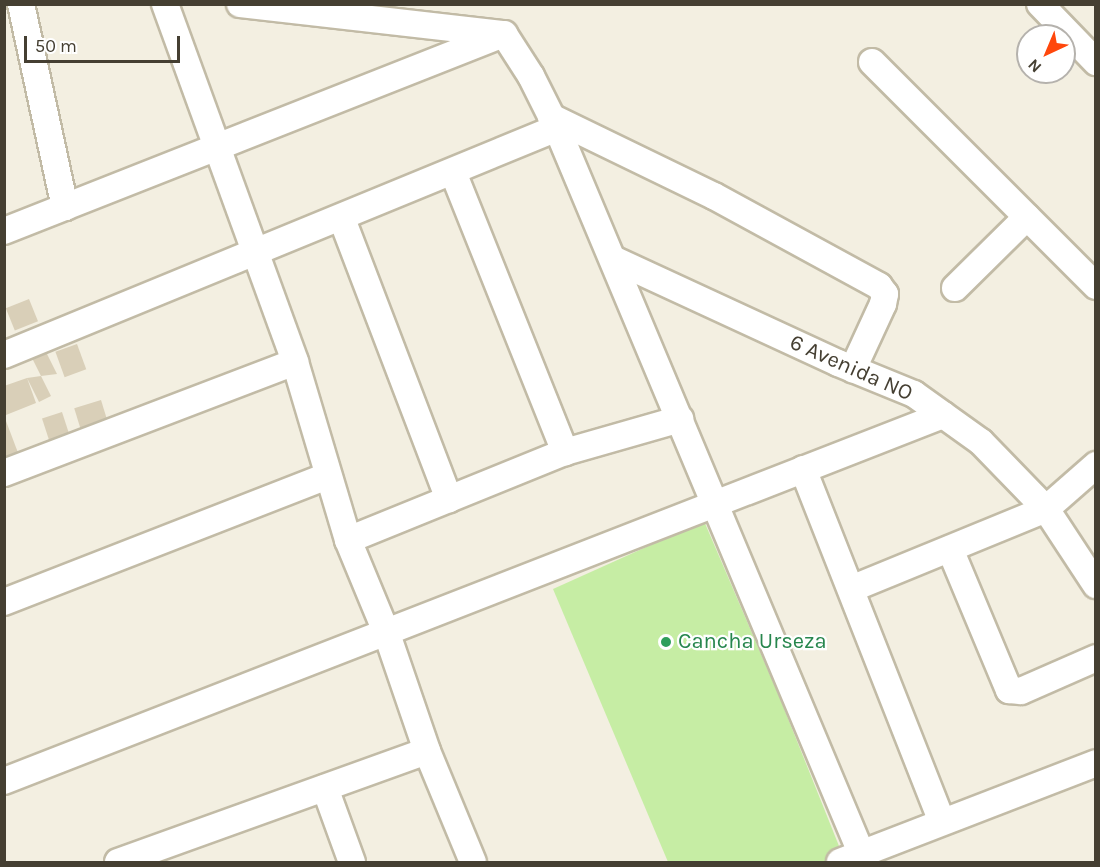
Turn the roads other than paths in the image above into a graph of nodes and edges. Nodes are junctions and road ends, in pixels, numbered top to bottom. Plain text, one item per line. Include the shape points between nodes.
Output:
1 (21, 4) edge
2 (165, 4) edge
3 (240, 4) edge
4 (1040, 4) edge
5 (504, 34) junction
6 (872, 62) dead end
7 (1095, 62) edge
8 (554, 123) junction
9 (217, 147) junction
10 (453, 172) junction
11 (65, 207) junction
12 (1028, 217) junction
13 (342, 219) junction
14 (4, 231) edge
15 (256, 255) junction
16 (613, 259) junction
17 (1095, 286) edge
18 (956, 288) dead end
19 (4, 355) edge
20 (295, 362) junction
21 (853, 369) junction
22 (943, 415) junction
23 (680, 419) junction
24 (565, 452) junction
25 (1095, 465) edge
26 (803, 469) junction
27 (4, 473) edge
28 (328, 476) junction
29 (449, 499) junction
30 (715, 503) junction
31 (1046, 509) junction
32 (348, 540) junction
33 (950, 549) junction
34 (1093, 574) edge
35 (851, 589) junction
36 (4, 602) edge
37 (387, 634) junction
38 (1095, 658) edge
39 (427, 752) junction
40 (1095, 763) edge
41 (4, 781) edge
42 (326, 788) junction
43 (942, 822) junction
44 (856, 859) edge
45 (117, 862) edge
46 (352, 862) edge
47 (473, 862) edge

1 - 11 street
2 - 9 street
3 - 5 street
4 - 7 street
5 - 8 street
5 - 9 street
6 - 12 street
8 - 10 street
8 - 16 street
8 - 21 street via 714,196 879,286 885,294 883,304
9 - 11 street
9 - 15 street
10 - 13 street
10 - 24 street
11 - 14 street
12 - 17 street
12 - 18 street
13 - 15 street
13 - 29 street
15 - 19 street
15 - 20 street
16 - 21 street, 6 Avenida NO
16 - 23 street
20 - 27 street
20 - 28 street
21 - 22 street, 6 Avenida NO via 914,393
22 - 26 street
22 - 31 street, 6 Avenida NO via 981,442
23 - 24 street
23 - 30 street
24 - 29 street
25 - 31 street
26 - 30 street
26 - 35 street
28 - 32 street
28 - 36 street
29 - 32 street
30 - 37 street via 441,609
30 - 44 street
31 - 33 street
31 - 34 street, 6 Avenida NO
32 - 37 street
33 - 35 street
33 - 38 street via 1009,690 1021,691
35 - 43 street
37 - 39 street
37 - 41 street
39 - 42 street
39 - 47 street
40 - 43 street
42 - 45 street
42 - 46 street
43 - 44 street

